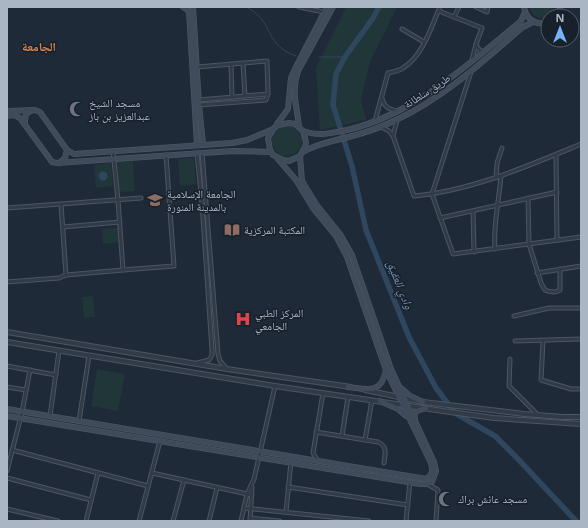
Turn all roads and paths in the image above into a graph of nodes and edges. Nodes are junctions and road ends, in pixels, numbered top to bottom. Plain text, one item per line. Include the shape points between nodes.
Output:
1 (183, 7) edge
2 (193, 7) edge
3 (299, 7) edge
4 (327, 7) edge
5 (333, 7) edge
6 (459, 7) edge
7 (476, 7) edge
8 (488, 7) edge
9 (439, 8) edge
10 (525, 9) edge
11 (327, 14) junction
12 (454, 17) junction
13 (533, 22) junction
14 (540, 24) edge
15 (402, 29) dead end
16 (424, 42) junction
17 (476, 44) junction
18 (483, 51) junction
19 (472, 60) junction
20 (243, 63) junction
21 (231, 64) junction
22 (197, 67) junction
23 (472, 70) junction
24 (460, 80) junction
25 (466, 88) junction
26 (268, 94) junction
27 (245, 96) junction
28 (382, 96) junction
29 (232, 97) junction
30 (199, 102) junction
31 (35, 110) junction
32 (397, 111) junction
33 (7, 112) edge
34 (7, 116) edge
35 (397, 120) junction
36 (375, 121) junction
37 (25, 124) junction
38 (381, 126) junction
39 (273, 129) junction
40 (301, 129) junction
41 (393, 136) junction
42 (203, 144) junction
43 (581, 144) edge
44 (197, 145) junction
45 (185, 146) junction
46 (502, 148) dead end
47 (67, 150) junction
48 (112, 151) junction
49 (95, 152) junction
50 (271, 152) junction
51 (200, 153) junction
52 (186, 154) junction
53 (302, 154) junction
54 (166, 155) junction
55 (556, 155) junction
56 (275, 156) junction
57 (114, 158) junction
58 (96, 160) junction
59 (57, 163) junction
60 (501, 176) junction
61 (496, 178) junction
62 (557, 192) junction
63 (432, 194) junction
64 (141, 198) dead end
65 (528, 198) junction
66 (118, 200) junction
67 (61, 204) junction
68 (498, 205) junction
69 (7, 208) edge
70 (473, 211) junction
71 (440, 218) junction
72 (120, 222) junction
73 (62, 227) junction
74 (581, 237) edge
75 (557, 240) junction
76 (528, 244) junction
77 (494, 249) junction
78 (474, 252) junction
79 (581, 266) edge
80 (123, 270) junction
81 (560, 270) junction
82 (538, 273) junction
83 (66, 275) junction
84 (7, 282) edge
85 (581, 308) edge
86 (514, 316) dead end
87 (7, 332) edge
88 (581, 339) edge
89 (515, 341) dead end
90 (543, 341) junction
91 (7, 342) edge
92 (212, 342) junction
93 (217, 342) junction
94 (59, 350) junction
95 (89, 356) junction
96 (510, 359) dead end
97 (195, 364) junction
98 (7, 366) edge
99 (227, 369) junction
100 (30, 370) junction
101 (386, 370) junction
102 (56, 375) junction
103 (395, 378) junction
104 (275, 386) junction
105 (7, 387) edge
106 (348, 387) junction
107 (581, 389) edge
108 (26, 390) junction
109 (323, 393) junction
110 (348, 397) junction
111 (398, 397) junction
112 (404, 398) junction
113 (372, 400) junction
114 (380, 401) junction
115 (423, 402) junction
116 (402, 404) junction
117 (408, 405) junction
118 (426, 408) junction
119 (7, 409) edge
120 (22, 412) junction
121 (538, 415) junction
122 (7, 416) edge
123 (50, 416) junction
124 (581, 417) edge
125 (20, 418) junction
126 (79, 421) junction
127 (414, 423) junction
128 (581, 424) edge
129 (316, 432) junction
130 (342, 436) junction
131 (365, 440) junction
132 (160, 441) junction
133 (12, 450) junction
134 (261, 452) junction
135 (259, 457) junction
136 (318, 461) junction
137 (290, 462) junction
138 (384, 464) dead end
139 (7, 471) edge
140 (98, 473) junction
141 (152, 473) junction
142 (7, 478) edge
143 (184, 480) junction
144 (410, 482) junction
145 (426, 484) junction
146 (252, 485) junction
147 (148, 486) junction
148 (288, 487) junction
149 (217, 488) junction
150 (247, 494) junction
151 (252, 495) junction
152 (91, 500) junction
153 (408, 505) junction
154 (244, 508) junction
155 (7, 509) edge
156 (250, 509) junction
157 (286, 512) junction
158 (250, 520) edge
159 (58, 521) edge
160 (86, 521) edge
161 (139, 521) edge
162 (173, 521) edge
163 (209, 521) edge
164 (241, 521) edge
165 (280, 521) edge
166 (369, 521) edge
167 (406, 521) edge
168 (436, 521) edge

1 - 44 main road via 188,10
2 - 22 main road
3 - 11 street
4 - 11 main road
5 - 11 main road
6 - 12 street
7 - 8 street via 487,12
9 - 12 street
9 - 16 street
10 - 13 main road
10 - 18 main road, طريق سلطانة via 521,20
11 - 39 main road via 291,78 288,109
11 - 40 main road via 296,77 294,90
12 - 17 street via 482,28
13 - 14 main road
13 - 23 main road, طريق سلطانة via 523,27
15 - 16 street
16 - 28 street via 409,64 388,73
17 - 18 street via 480,51
17 - 19 street
18 - 19 main road, طريق سلطانة
19 - 32 main road, طريق سلطانة via 421,98
20 - 21 street
20 - 26 street via 267,61
20 - 27 street
21 - 22 street
21 - 29 street
22 - 30 main road
23 - 24 main road, طريق سلطانة
23 - 25 street
24 - 25 street via 465,83
24 - 35 main road, طريق سلطانة via 424,106
25 - 63 street
26 - 27 street
26 - 30 street via 266,100
27 - 29 street
28 - 32 street via 387,108
28 - 36 street
29 - 30 street
30 - 42 main road
31 - 33 main road
31 - 37 main road via 28,112
31 - 47 main road via 42,113
32 - 36 main road, طريق سلطانة
34 - 37 main road via 14,115
35 - 38 main road, طريق سلطانة
35 - 41 street
36 - 40 main road, طريق سلطانة via 325,134 315,135
37 - 59 main road via 52,162
38 - 41 street
38 - 53 main road, طريق سلطانة via 314,146
39 - 40 main road via 284,123 294,124
39 - 42 main road via 247,140
39 - 50 main road via 268,138
40 - 53 main road via 306,142
41 - 63 street via 414,196
42 - 44 main road
43 - 55 street
44 - 45 main road
45 - 48 main road
45 - 52 main road
46 - 61 street
47 - 49 main road via 74,154
47 - 59 main road via 65,158
48 - 49 main road
48 - 57 street
49 - 58 main road
50 - 51 main road
50 - 56 main road
51 - 52 main road
51 - 92 street
51 - 93 street
52 - 54 main road
53 - 56 main road via 289,161
53 - 103 main road via 302,181 352,255
54 - 57 main road
54 - 80 street via 174,266
55 - 60 street
55 - 62 street
56 - 101 main road via 296,180 313,208 342,245
57 - 58 main road
57 - 66 street
58 - 59 main road
60 - 61 street
60 - 68 street
61 - 63 street
62 - 65 street
62 - 75 street
63 - 71 street
64 - 66 street
65 - 68 street
65 - 76 street
66 - 67 street
66 - 72 street
67 - 69 street
67 - 73 street
68 - 70 street
68 - 77 street via 493,232
70 - 71 street
70 - 78 street
71 - 78 street via 453,254
72 - 73 street
72 - 80 street
73 - 83 street
74 - 75 street
75 - 76 street
76 - 77 street
76 - 82 street
77 - 78 street
79 - 81 street
80 - 83 street
81 - 82 street
81 - 82 street via 561,286 558,291 545,290
83 - 84 street via 59,278
85 - 86 street via 549,308
87 - 97 street
88 - 90 street
89 - 90 street
90 - 107 street via 541,380 571,389
91 - 94 street
92 - 93 street
92 - 97 street via 212,355 209,360
93 - 99 street via 218,358
94 - 95 street
94 - 102 street
95 - 104 street
95 - 126 street
96 - 121 street via 509,386
97 - 99 street
98 - 100 street
99 - 106 street
100 - 102 street
100 - 108 street
101 - 106 main road via 378,387
101 - 111 main road
102 - 123 street
103 - 112 main road
103 - 115 main road via 406,393
104 - 109 street
104 - 134 street
105 - 108 street
106 - 111 street
108 - 120 street
109 - 110 street
109 - 129 street
110 - 113 street
110 - 130 street
111 - 112 street
111 - 116 main road
112 - 115 street
112 - 117 main road
113 - 114 street
113 - 131 street
114 - 116 street
114 - 127 main road via 401,411
115 - 121 street
116 - 117 street
116 - 127 main road
117 - 118 street
117 - 127 main road
118 - 127 main road via 415,412
118 - 128 street via 494,418
119 - 120 main road
120 - 123 main road
120 - 125 street
121 - 124 street
122 - 125 main road
123 - 126 main road
125 - 132 main road
125 - 133 street
126 - 134 main road
127 - 136 main road via 433,470 431,476 426,479
127 - 145 main road via 436,466 432,482
129 - 130 street
129 - 136 street via 313,453
130 - 131 street
131 - 138 street via 378,442 384,446
132 - 135 main road
132 - 141 street
133 - 139 street
133 - 140 street
134 - 135 street
134 - 136 main road
135 - 137 main road
135 - 146 street
137 - 144 main road
137 - 148 street
140 - 147 street
140 - 152 street
141 - 143 street
141 - 147 street
142 - 152 street
143 - 149 street
143 - 162 street
144 - 145 main road
144 - 153 street
145 - 168 street via 438,490
146 - 150 street
146 - 151 street
147 - 161 street
148 - 153 street
148 - 157 street
149 - 150 street
149 - 163 street
150 - 151 street
150 - 154 street
151 - 156 street
152 - 160 street
153 - 167 street
154 - 156 street
154 - 164 street
155 - 159 street
156 - 157 street
156 - 158 street
157 - 166 street
158 - 165 street

